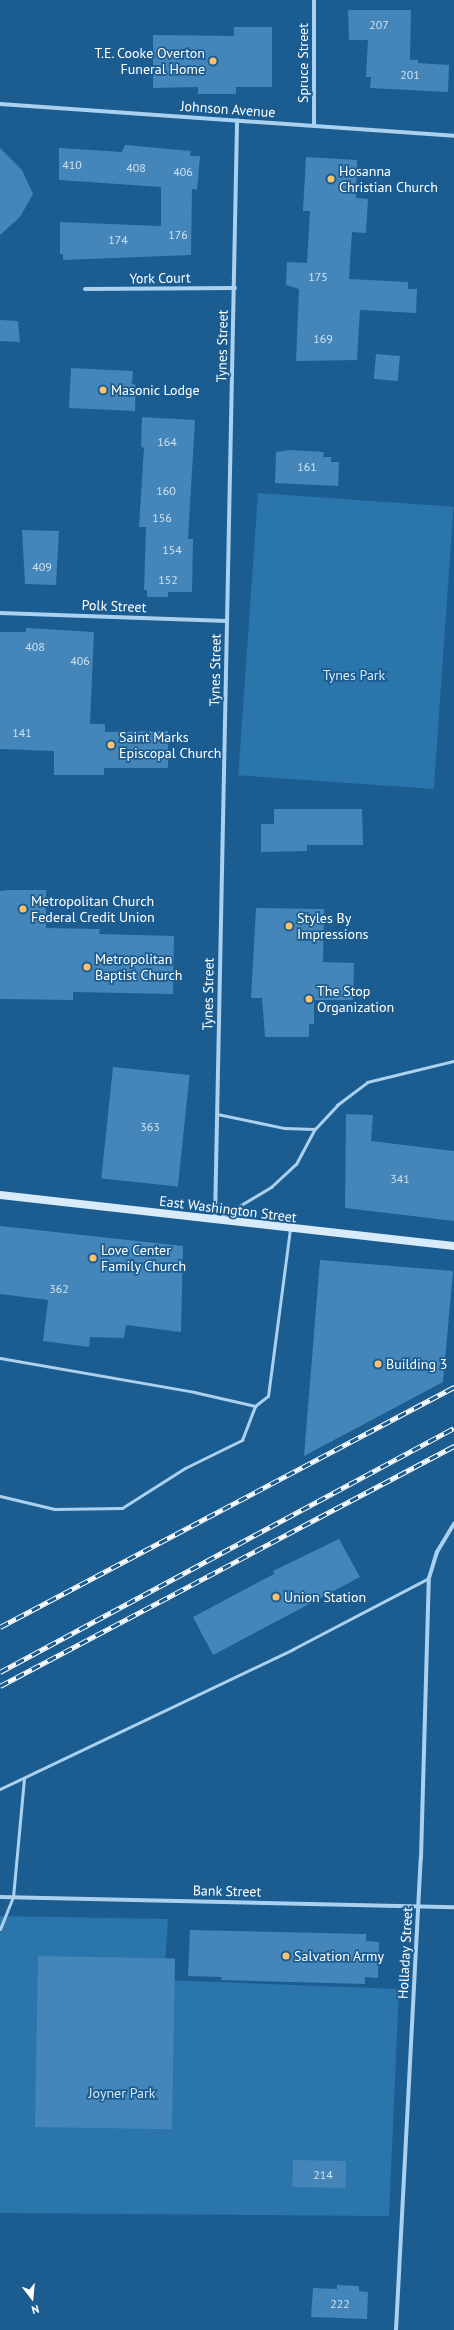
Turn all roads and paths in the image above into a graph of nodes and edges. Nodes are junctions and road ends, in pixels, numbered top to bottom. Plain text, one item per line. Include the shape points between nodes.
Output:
1 (314, 0) edge
2 (0, 104) edge
3 (237, 120) junction
4 (314, 126) junction
5 (454, 136) edge
6 (234, 288) junction
7 (85, 289) dead end
8 (0, 613) edge
9 (227, 621) junction
10 (454, 1061) edge
11 (217, 1114) junction
12 (315, 1129) junction
13 (0, 1195) edge
14 (214, 1221) junction
15 (290, 1230) junction
16 (454, 1246) edge
17 (0, 1358) edge
18 (255, 1406) junction
19 (0, 1496) edge
20 (454, 1524) edge
21 (429, 1578) junction
22 (24, 1779) junction
23 (0, 1789) edge
24 (0, 1897) edge
25 (13, 1897) junction
26 (419, 1906) junction
27 (454, 1907) edge
28 (0, 1929) edge
29 (396, 2330) edge

1 - 4 street, Spruce Street
2 - 3 street, Johnson Avenue
3 - 4 street, Johnson Avenue
3 - 6 street, Tynes Street
4 - 5 street, Johnson Avenue
6 - 7 street, York Court
6 - 9 street, Tynes Street
8 - 9 street, Polk Street
9 - 11 street, Tynes Street
10 - 12 lane via 367,1082 337,1104
11 - 12 lane via 284,1128
11 - 14 street, Tynes Street
12 - 14 lane via 296,1164 271,1187
13 - 14 main road, East Washington Street
14 - 15 main road, East Washington Street
15 - 16 main road, East Washington Street
15 - 18 lane via 268,1396
17 - 18 lane via 194,1392
18 - 19 lane via 242,1440 185,1468 122,1508 54,1508
20 - 21 street, Holladay Street via 437,1552
21 - 22 lane via 293,1649
21 - 26 street, Holladay Street
22 - 23 lane
22 - 25 lane
24 - 25 street, Bank Street
25 - 26 street, Bank Street
25 - 28 lane
26 - 27 street, Bank Street
26 - 29 street, Holladay Street

